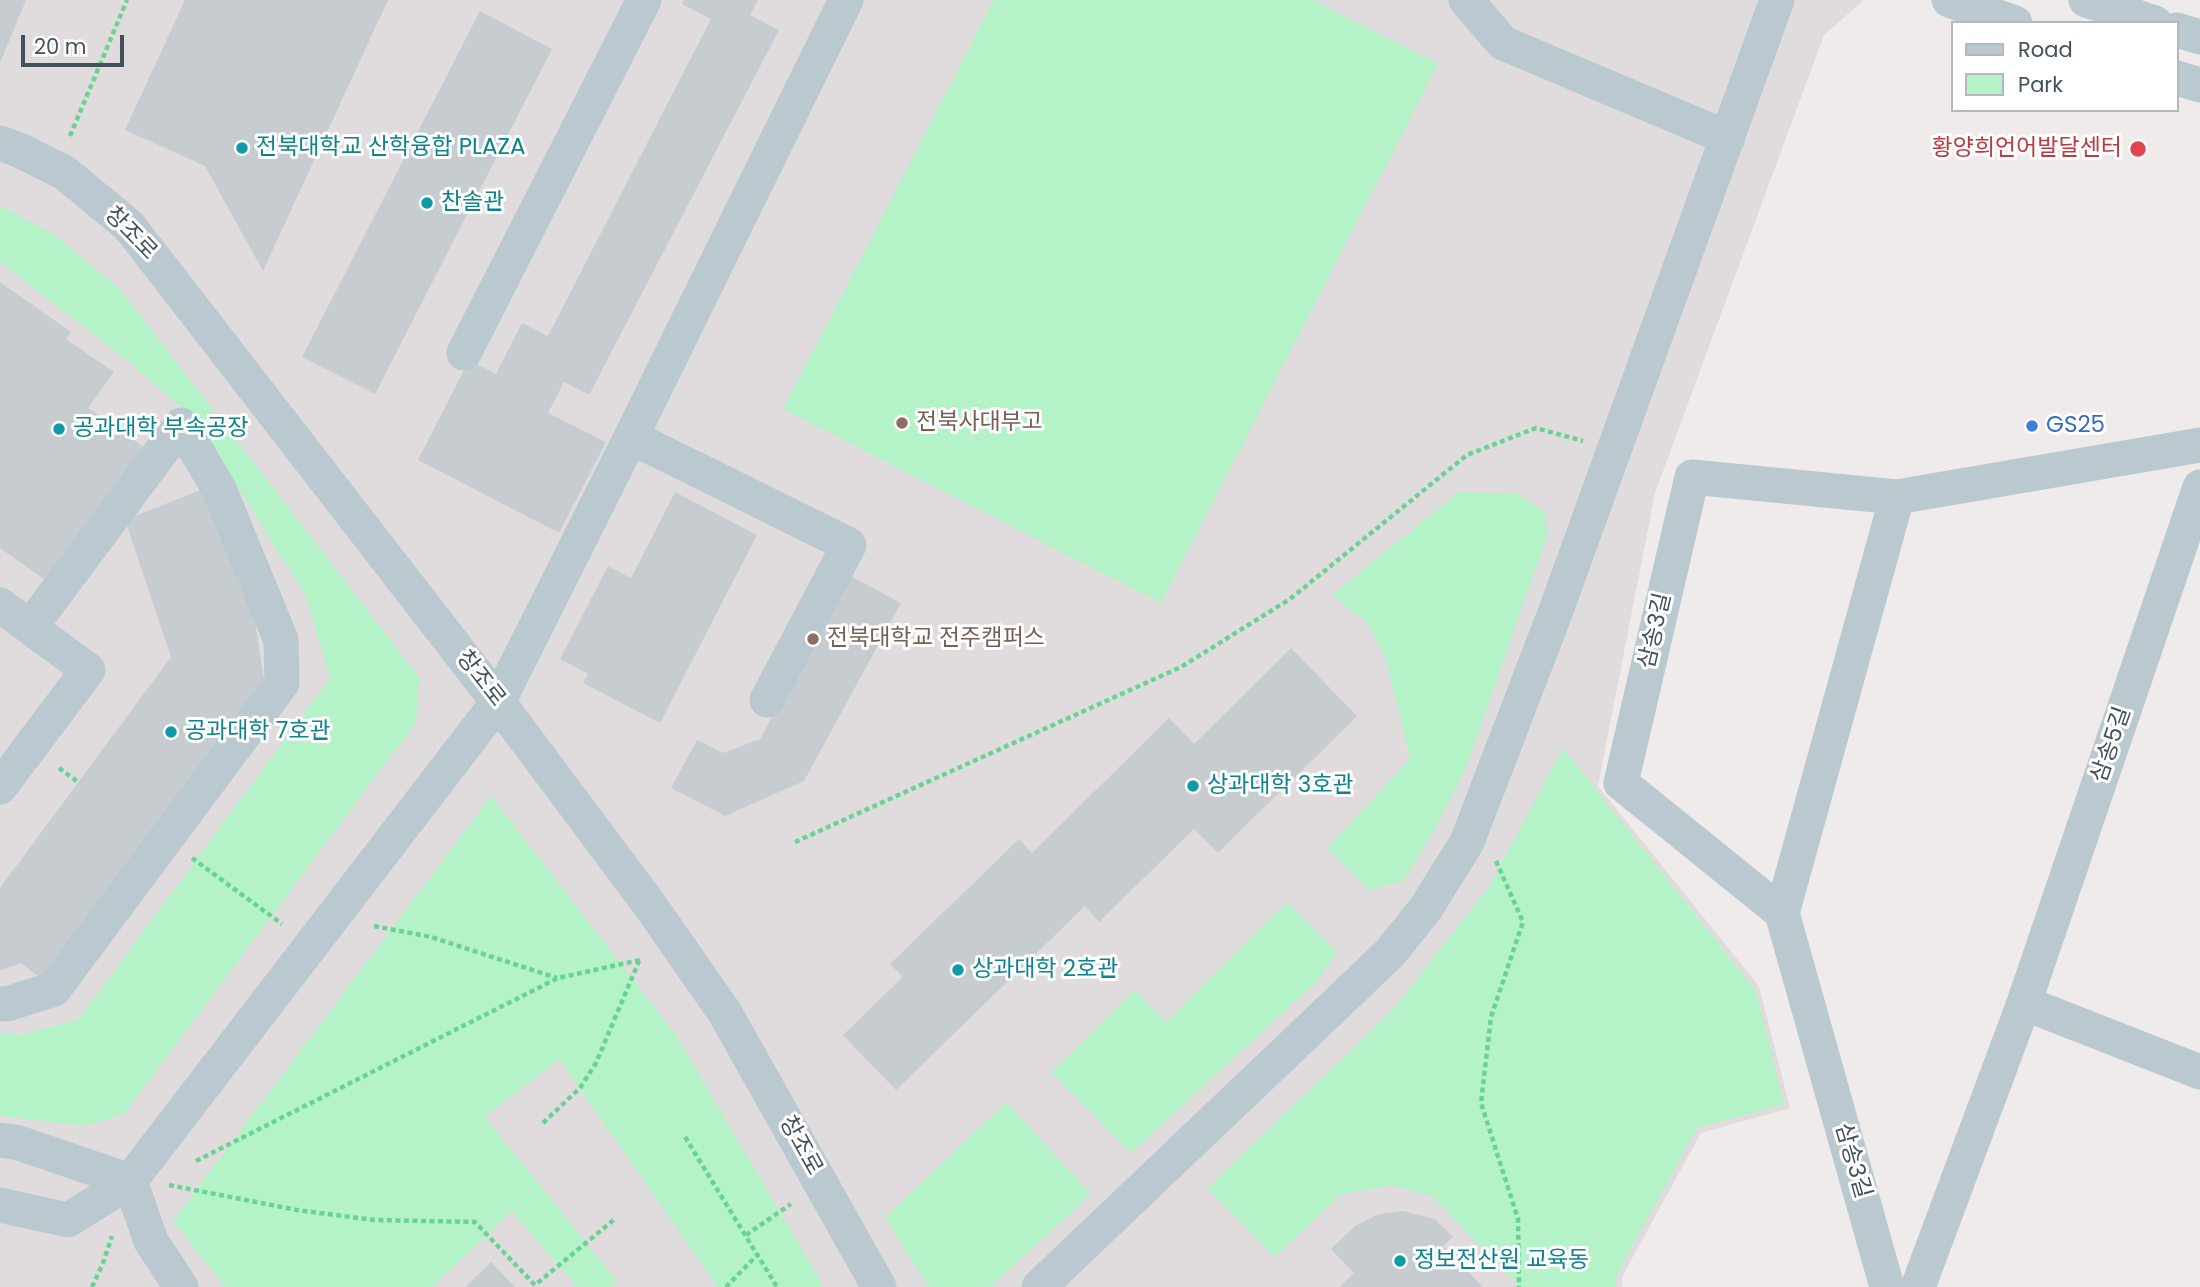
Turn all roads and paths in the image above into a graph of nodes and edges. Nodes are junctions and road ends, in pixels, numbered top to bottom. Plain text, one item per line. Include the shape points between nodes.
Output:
1 (127, 0) edge
2 (644, 0) edge
3 (1466, 0) edge
4 (1777, 0) edge
5 (1949, 0) edge
6 (2086, 0) edge
7 (837, 3) edge
8 (2009, 21) edge
9 (2149, 21) edge
10 (2179, 31) edge
11 (2200, 37) edge
12 (2179, 79) edge
13 (2200, 85) edge
14 (1728, 138) junction
15 (0, 143) edge
16 (65, 146) dead end
17 (464, 353) dead end
18 (631, 437) junction
19 (1587, 442) dead end
20 (2200, 445) edge
21 (2200, 487) edge
22 (1898, 497) junction
23 (0, 604) edge
24 (31, 626) junction
25 (767, 700) dead end
26 (498, 702) junction
27 (0, 787) edge
28 (795, 842) dead end
29 (192, 858) dead end
30 (1495, 859) dead end
31 (1782, 913) junction
32 (282, 924) dead end
33 (374, 926) dead end
34 (558, 978) junction
35 (2024, 1003) junction
36 (0, 1004) edge
37 (2200, 1072) edge
38 (543, 1123) dead end
39 (685, 1137) dead end
40 (0, 1140) edge
41 (196, 1161) dead end
42 (130, 1181) junction
43 (172, 1185) dead end
44 (792, 1203) dead end
45 (0, 1205) edge
46 (617, 1218) dead end
47 (746, 1235) junction
48 (758, 1254) junction
49 (103, 1263) dead end
50 (92, 1287) edge
51 (181, 1287) edge
52 (726, 1287) edge
53 (777, 1287) edge
54 (879, 1287) edge
55 (1039, 1287) edge
56 (1520, 1287) edge
57 (1887, 1287) edge
58 (1918, 1287) edge

1 - 16 path
2 - 17 street
3 - 14 street via 1503,43
4 - 14 street
5 - 8 street
6 - 9 street
7 - 18 street
10 - 11 street
12 - 13 street
14 - 55 street via 1467,842 1426,908 1390,953
15 - 26 street, 창조로 via 65,173 130,226
18 - 25 street via 849,545
18 - 26 street
19 - 28 path via 1536,428 1467,455 1290,599 1181,667
20 - 22 street, 삼송3길
21 - 35 street, 삼송5길
22 - 31 street
22 - 31 street, 삼송3길 via 1692,477 1620,783
23 - 24 street
24 - 27 street via 88,670
24 - 36 street via 181,425 219,489 281,640 282,683 54,989
26 - 42 street
26 - 54 street, 창조로 via 725,1013
29 - 32 path
30 - 56 path via 1524,922 1491,1017 1481,1103 1518,1219
31 - 57 street, 삼송3길
33 - 34 path via 431,937
34 - 38 path via 640,960 596,1063 580,1088
34 - 41 path
35 - 37 street
35 - 58 street, 삼송5길
39 - 47 path
40 - 42 street
42 - 45 street via 68,1220
42 - 51 street via 151,1241
43 - 46 path via 374,1220 475,1222 535,1285
44 - 47 path
47 - 48 path
48 - 52 path
48 - 53 path
49 - 50 path

